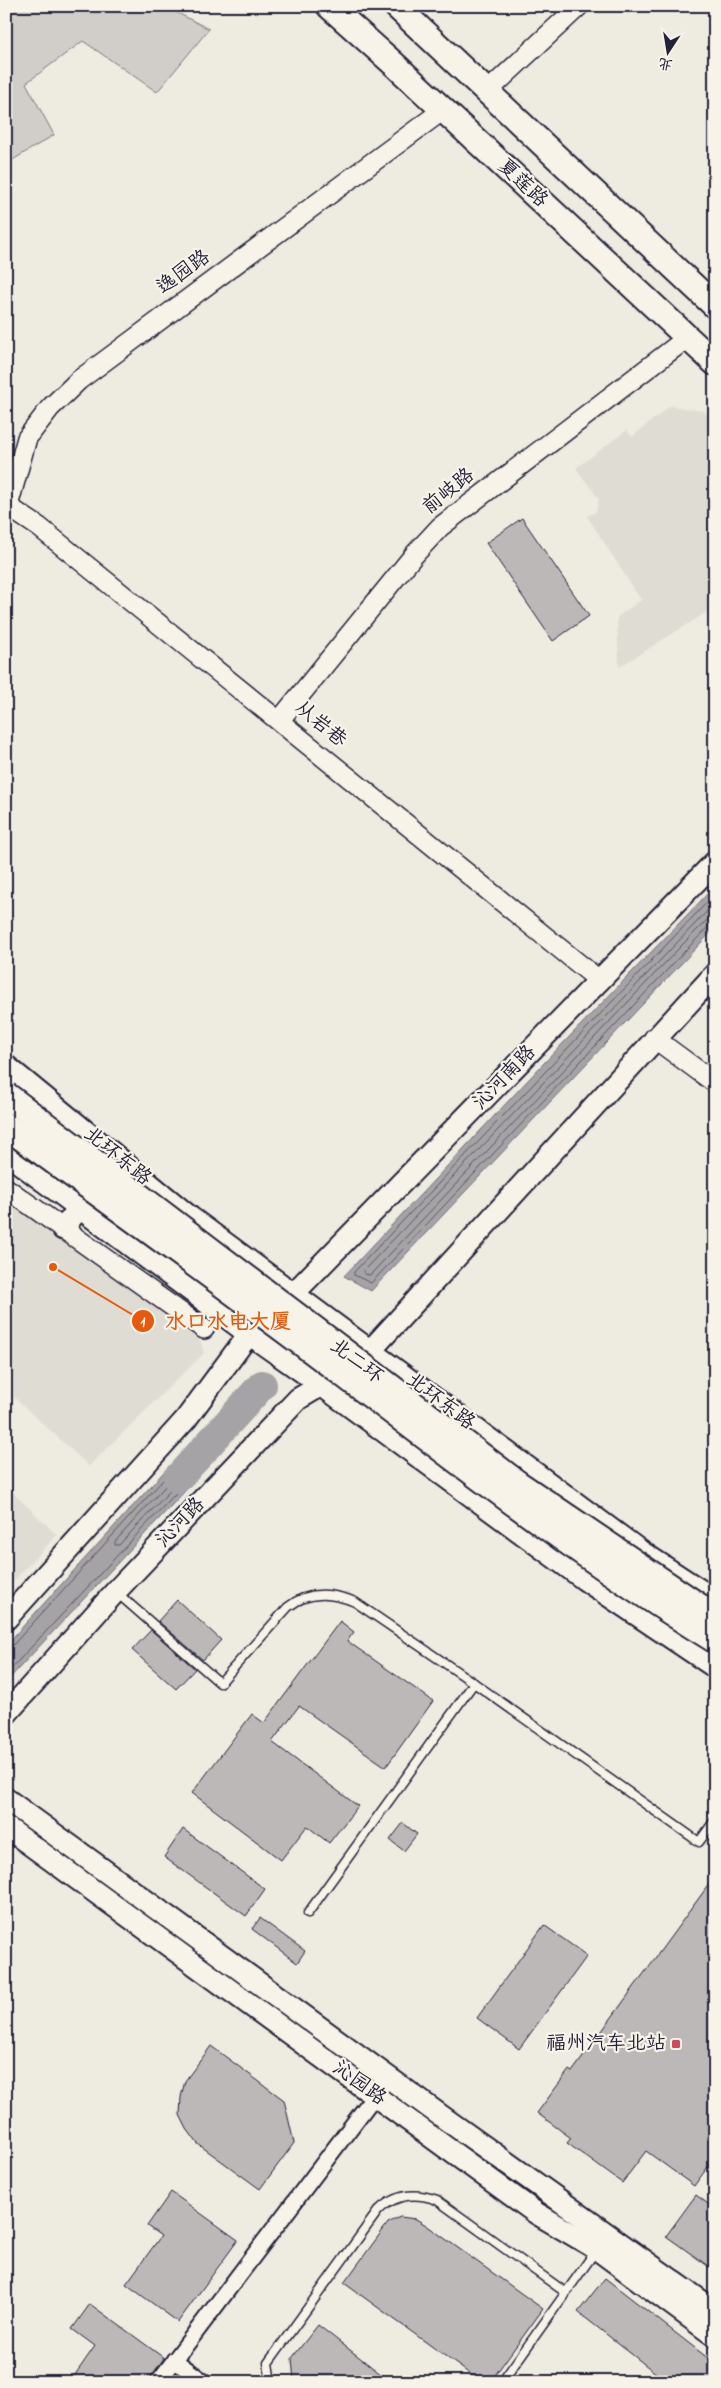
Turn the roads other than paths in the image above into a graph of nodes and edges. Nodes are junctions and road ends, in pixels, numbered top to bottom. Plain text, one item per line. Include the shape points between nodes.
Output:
1 (329, 6) edge
2 (396, 6) edge
3 (579, 6) edge
4 (487, 92) junction
5 (443, 110) junction
6 (715, 306) edge
7 (687, 338) junction
8 (715, 363) edge
9 (8, 510) edge
10 (280, 721) junction
11 (715, 862) edge
12 (715, 974) edge
13 (600, 981) junction
14 (654, 1038) junction
15 (6, 1066) edge
16 (715, 1083) edge
17 (6, 1095) edge
18 (6, 1126) edge
19 (6, 1153) edge
20 (6, 1188) edge
21 (79, 1208) junction
22 (63, 1229) junction
23 (293, 1294) junction
24 (204, 1329) dead end
25 (248, 1334) junction
26 (371, 1350) junction
27 (320, 1384) junction
28 (116, 1591) junction
29 (715, 1600) edge
30 (715, 1617) edge
31 (6, 1619) edge
32 (715, 1640) edge
33 (715, 1668) edge
34 (474, 1683) junction
35 (6, 1714) edge
36 (6, 1799) edge
37 (715, 1820) edge
38 (6, 1826) edge
39 (308, 1912) dead end
40 (388, 2078) junction
41 (375, 2095) junction
42 (597, 2249) junction
43 (565, 2292) junction
44 (715, 2311) edge
45 (715, 2336) edge
46 (174, 2360) junction
47 (158, 2382) edge
48 (204, 2382) edge
49 (271, 2382) edge
50 (502, 2382) edge

1 - 5 main road, 夏莲路
2 - 4 main road
3 - 4 street
4 - 6 main road
5 - 7 main road, 夏莲路
5 - 9 street, 逸园路 via 79,380 50,408 26,438
7 - 8 main road, 夏莲路
7 - 10 street, 前岐路 via 440,527
9 - 10 street, 从岩巷 via 40,527
10 - 13 street, 从岩巷
11 - 13 main road, 沁河南路
12 - 14 main road
13 - 23 main road, 沁河南路
14 - 16 street
14 - 26 main road
15 - 23 main road, 北环东路 via 191,1218
17 - 30 highway, 北二环, bridge via 517,1483
18 - 32 highway, 北二环, bridge via 508,1498
19 - 21 main road
20 - 22 street
21 - 22 main road
21 - 25 main road
22 - 24 street
23 - 25 main road
23 - 26 main road, 北环东路
25 - 27 main road
25 - 31 main road via 186,1419
26 - 27 main road, 沁河路 via 352,1367
26 - 29 main road, 北环东路 via 640,1551
27 - 28 main road, 沁河路 via 298,1399
27 - 33 main road via 584,1579
28 - 34 lane via 220,1683 288,1607 298,1599 323,1594 355,1602
28 - 35 main road, 沁河路
34 - 37 lane via 699,1842
34 - 39 lane
36 - 40 main road
38 - 41 main road, 沁园路
40 - 41 street
40 - 44 main road
41 - 42 main road, 沁园路 via 536,2213
41 - 46 street
42 - 43 lane
42 - 45 main road, 沁园路
43 - 49 lane via 437,2200 424,2195 404,2196 385,2204 378,2211 268,2363
43 - 50 lane
46 - 47 street
46 - 48 street

